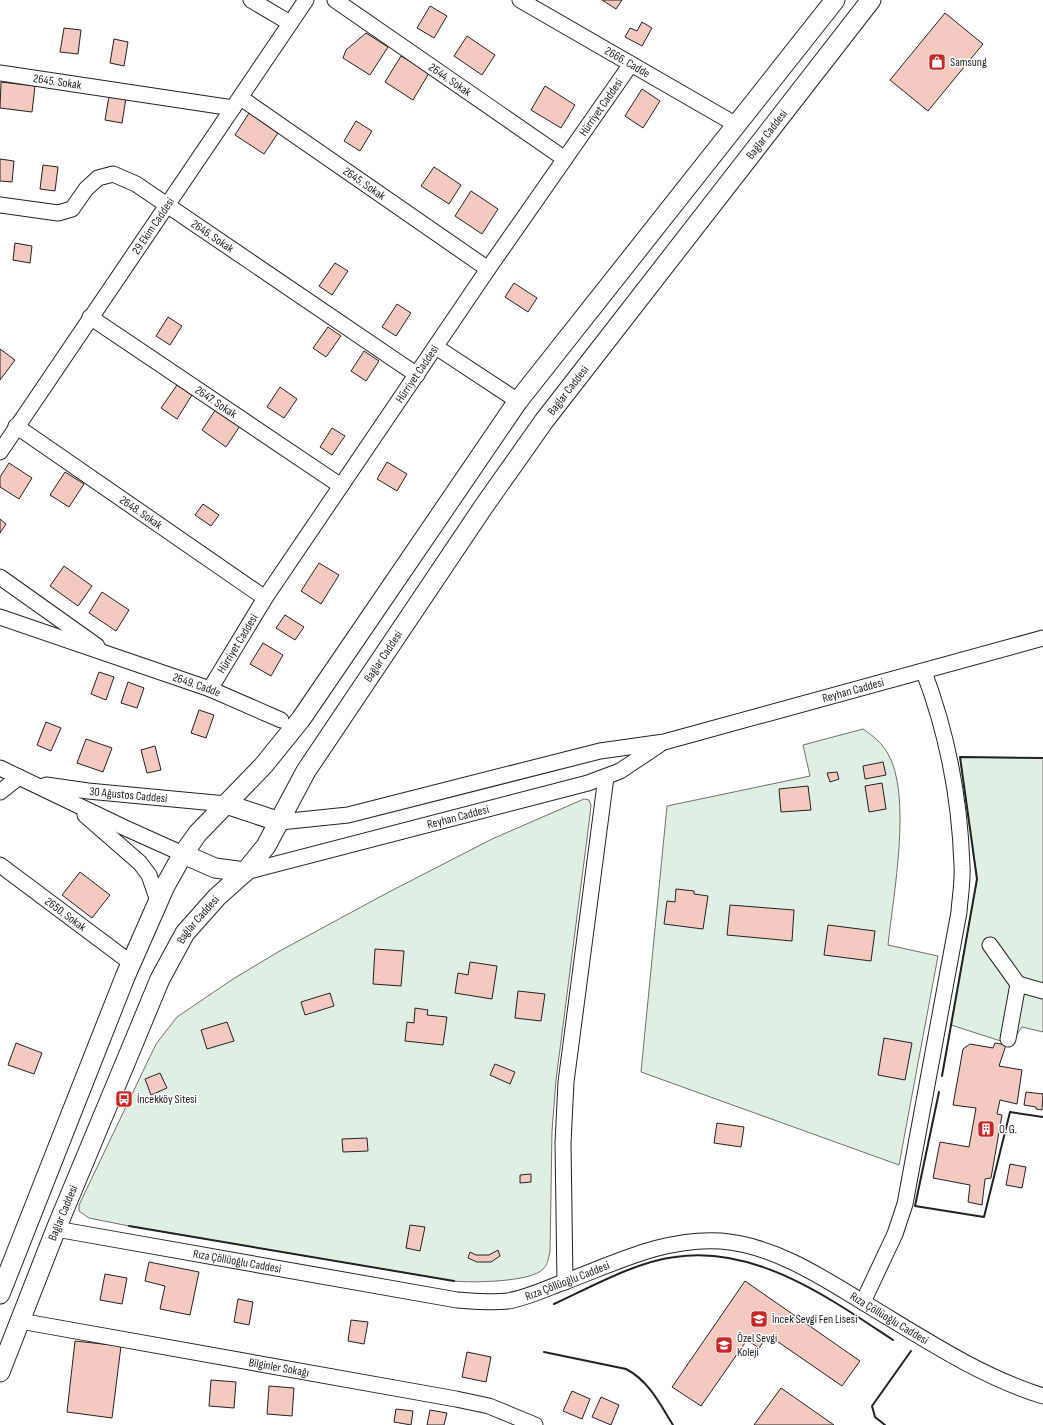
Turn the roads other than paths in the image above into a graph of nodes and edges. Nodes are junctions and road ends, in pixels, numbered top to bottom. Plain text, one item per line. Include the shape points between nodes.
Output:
1 (251, 0) edge
2 (306, 0) edge
3 (335, 0) edge
4 (520, 0) edge
5 (835, 0) edge
6 (871, 0) edge
7 (290, 23) junction
8 (631, 64) junction
9 (0, 73) edge
10 (237, 103) junction
11 (735, 124) junction
12 (565, 159) junction
13 (0, 205) edge
14 (166, 205) junction
15 (488, 270) junction
16 (90, 317) junction
17 (436, 347) junction
18 (417, 375) junction
19 (518, 401) junction
20 (16, 426) junction
21 (0, 452) edge
22 (342, 486) junction
23 (0, 577) edge
24 (265, 598) junction
25 (0, 617) edge
26 (1043, 638) edge
27 (111, 655) junction
28 (924, 672) junction
29 (210, 689) junction
30 (281, 720) dead end
31 (664, 742) junction
32 (0, 768) edge
33 (606, 777) junction
34 (25, 780) junction
35 (0, 792) edge
36 (68, 801) junction
37 (226, 804) junction
38 (280, 822) junction
39 (183, 854) junction
40 (0, 865) edge
41 (245, 872) junction
42 (158, 901) junction
43 (990, 945) dead end
44 (130, 963) junction
45 (1018, 984) junction
46 (1043, 991) edge
47 (1008, 1040) dead end
48 (56, 1229) junction
49 (565, 1282) junction
50 (0, 1294) edge
51 (863, 1302) junction
52 (20, 1321) junction
53 (0, 1372) edge
54 (1043, 1396) edge
55 (535, 1425) edge

1 - 7 street
2 - 7 street, 29 Ekim Caddesi
3 - 12 street, 2644. Sokak
4 - 8 street, 2666. Cadde
5 - 11 main road
6 - 38 main road, Bağlar Caddesi via 544,421 306,771
7 - 10 street, 29 Ekim Caddesi
8 - 11 street, 2666. Cadde
8 - 12 street, Hürriyet Caddesi
9 - 10 street, 2645. Sokak
10 - 14 street, 29 Ekim Caddesi
10 - 15 street, 2645. Sokak
11 - 19 main road
12 - 15 street, Hürriyet Caddesi
13 - 14 street, 2646. Sokak via 58,213 72,209 86,189 98,178 113,174 136,184
14 - 16 street, 29 Ekim Caddesi
14 - 18 street, 2646. Sokak
15 - 17 street, Hürriyet Caddesi
16 - 20 street, 29 Ekim Caddesi
16 - 22 street, 2647. Sokak
17 - 18 street, Hürriyet Caddesi
17 - 19 street
18 - 22 street, Hürriyet Caddesi
19 - 37 main road via 301,719 263,766
20 - 21 street, 29 Ekim Caddesi
20 - 24 street, 2648. Sokak
22 - 24 street, Hürriyet Caddesi
23 - 27 street, 2649. Cadde
24 - 29 street, Hürriyet Caddesi
25 - 27 street, 2649. Cadde
26 - 28 street, Reyhan Caddesi
27 - 29 street, 2649. Cadde
28 - 31 street, Reyhan Caddesi
28 - 51 street via 942,726 958,810 962,868 959,912 905,1204 895,1234
29 - 30 street, 2649. Cadde
31 - 33 street, Reyhan Caddesi
31 - 38 street, Reyhan Caddesi via 600,751 348,815
32 - 34 street, 30 Ağustos Caddesi
33 - 41 street, Reyhan Caddesi
33 - 49 street via 566,1082 563,1143
34 - 35 street
34 - 36 street, 30 Ağustos Caddesi
34 - 37 street, 30 Ağustos Caddesi via 88,791
36 - 39 street, 30 Ağustos Caddesi
36 - 42 street via 140,863 149,875
37 - 38 main road
37 - 39 main road via 198,833
38 - 41 main road, Bağlar Caddesi via 266,846
39 - 41 main road via 216,868
39 - 42 main road
40 - 44 street, 2650. Sokak
41 - 48 main road, Bağlar Caddesi via 200,914 174,952
42 - 44 main road
43 - 45 street
44 - 50 main road
45 - 46 street
45 - 47 street
48 - 49 street, Rıza Çöllüoğlu Caddesi via 457,1300 508,1301
48 - 52 main road, Bağlar Caddesi
49 - 51 street, Rıza Çöllüoğlu Caddesi via 656,1248 696,1241 721,1241 778,1256
51 - 54 street, Rıza Çöllüoğlu Caddesi via 955,1358
52 - 53 main road, Bağlar Caddesi
52 - 55 street, Bilginler Sokağı via 456,1399 489,1406

